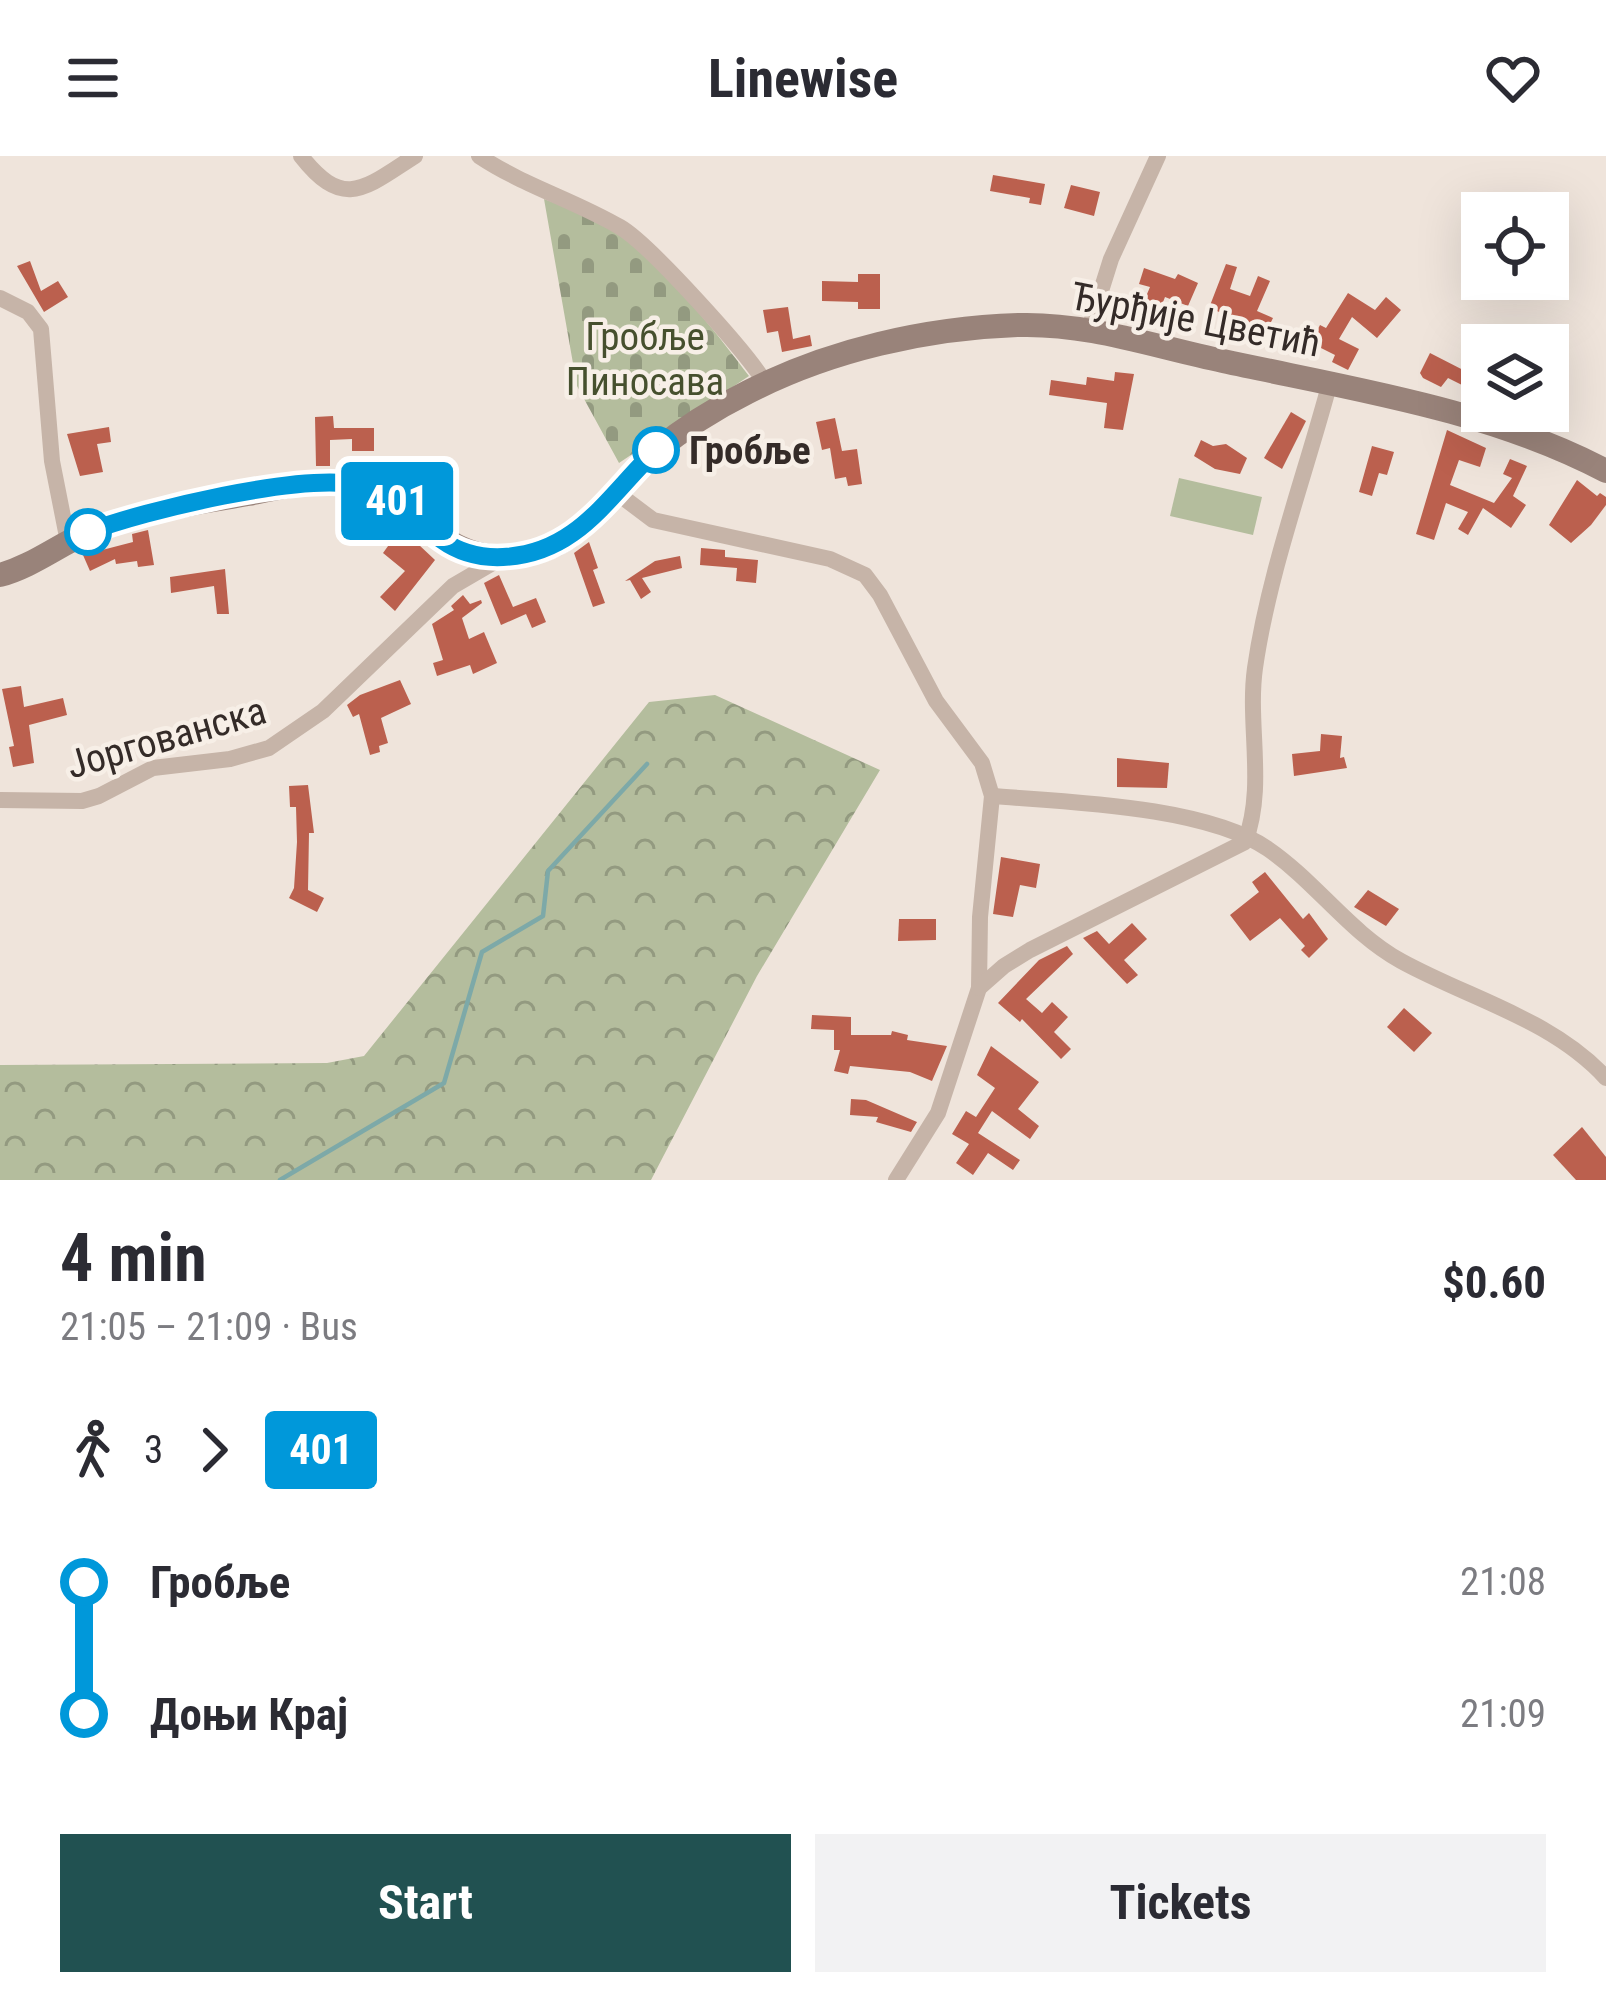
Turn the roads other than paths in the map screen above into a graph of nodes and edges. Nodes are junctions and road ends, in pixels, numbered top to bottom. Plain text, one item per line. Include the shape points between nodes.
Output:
1 (301, 156) edge
2 (415, 156) edge
3 (479, 156) edge
4 (1158, 156) edge
5 (0, 298) edge
6 (1089, 329) junction
7 (1330, 382) junction
8 (765, 383) junction
9 (1606, 470) edge
10 (617, 493) junction
11 (68, 542) junction
12 (501, 557) junction
13 (0, 575) edge
14 (992, 796) junction
15 (0, 800) edge
16 (1247, 837) junction
17 (978, 951) junction
18 (1004, 966) junction
19 (979, 988) junction
20 (1606, 1078) edge
21 (896, 1180) edge

1 - 2 street via 344,191
3 - 8 street via 625,230
4 - 6 street
5 - 11 street via 41,329
6 - 7 street, Ђурђије Цветић
6 - 8 street, Ђурђије Цветић via 920,335
7 - 9 street, Ђурђије Цветић via 1482,422
7 - 16 street via 1255,671
8 - 10 street, Ђурђије Цветић via 656,450
10 - 12 street, Ђурђије Цветић via 554,547
10 - 14 street via 663,524 830,559 865,574 936,701 973,746
11 - 12 street, Ђурђије Цветић via 149,512 326,482 385,494 454,547
11 - 13 street, Ђурђије Цветић
12 - 15 street, Јоргованска via 453,586 323,711 269,748 152,768 82,801
14 - 16 street via 1146,812
14 - 17 street
16 - 18 street
16 - 20 street via 1395,958 1558,1036
17 - 18 street
17 - 19 street
18 - 19 street
19 - 21 street via 938,1113

